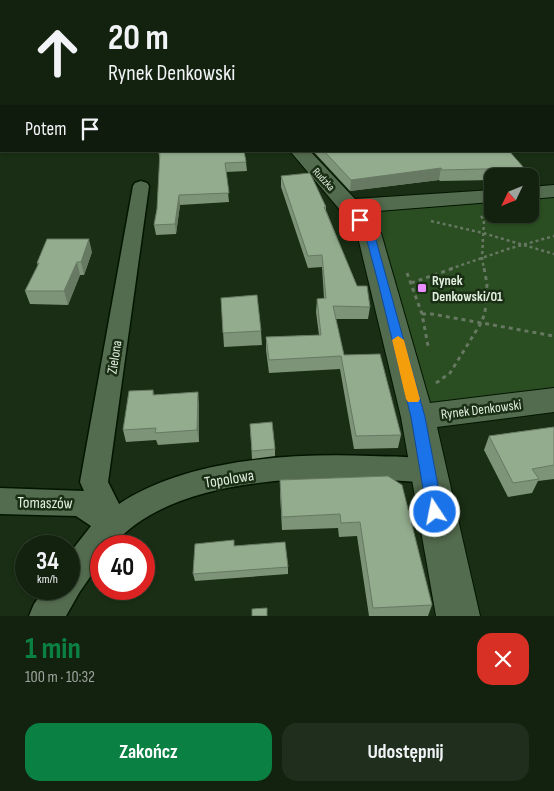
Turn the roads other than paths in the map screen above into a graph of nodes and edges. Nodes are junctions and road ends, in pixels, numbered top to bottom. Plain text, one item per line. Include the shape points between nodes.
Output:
1 (300, 152) edge
2 (141, 186) dead end
3 (484, 197) edge
4 (349, 206) junction
5 (554, 400) edge
6 (418, 417) junction
7 (428, 471) junction
8 (0, 501) edge
9 (113, 524) junction
10 (80, 568) edge
11 (57, 600) edge
12 (46, 616) edge
13 (458, 616) edge

1 - 4 street, Rudzka
2 - 9 street, Zielona via 94,482
3 - 4 street
4 - 6 street via 369,233
5 - 6 street, Rynek Denkowski
6 - 7 street
7 - 9 street, Topolowa via 384,466 299,468 223,477 174,489 145,502
7 - 13 street
8 - 9 street, Tomaszów via 81,503
9 - 10 street, Topolowa
11 - 12 street

